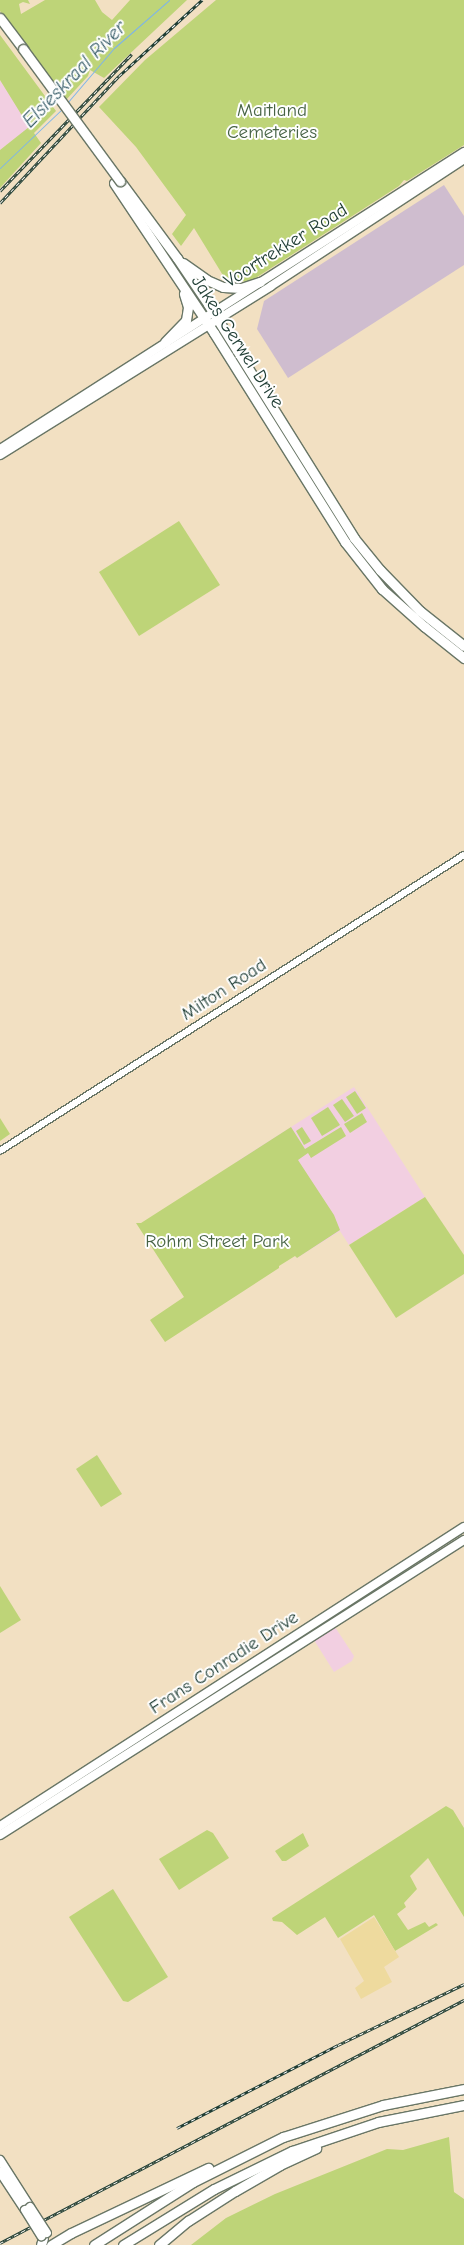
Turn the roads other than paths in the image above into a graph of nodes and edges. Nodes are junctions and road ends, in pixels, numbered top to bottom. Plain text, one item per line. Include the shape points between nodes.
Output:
1 (0, 18) edge
2 (2, 30) edge
3 (20, 50) junction
4 (464, 152) edge
5 (464, 160) edge
6 (451, 164) junction
7 (117, 182) junction
8 (177, 258) junction
9 (260, 282) junction
10 (181, 284) junction
11 (215, 315) junction
12 (206, 321) junction
13 (165, 342) junction
14 (0, 448) edge
15 (0, 455) edge
16 (372, 577) junction
17 (390, 581) junction
18 (464, 646) edge
19 (454, 651) junction
20 (464, 658) edge
21 (464, 855) edge
22 (0, 1152) edge
23 (464, 1527) edge
24 (464, 1540) edge
25 (0, 1826) edge
26 (0, 1835) edge
27 (464, 2089) edge
28 (464, 2105) edge
29 (382, 2121) junction
30 (283, 2138) junction
31 (0, 2160) edge
32 (0, 2172) edge
33 (28, 2208) junction
34 (47, 2241) edge
35 (94, 2245) edge
36 (123, 2245) edge
37 (159, 2245) edge

1 - 3 highway, Jakes Gerwel Drive
2 - 3 highway, Jakes Gerwel Drive
3 - 7 highway, Jakes Gerwel Drive, bridge
4 - 6 main road, Voortrekker Road
5 - 6 main road, Voortrekker Road
6 - 9 main road, Voortrekker Road
6 - 11 main road, Voortrekker Road
7 - 8 highway, Jakes Gerwel Drive
7 - 10 highway, Jakes Gerwel Drive
8 - 9 highway via 221,286 238,288
8 - 11 highway, Jakes Gerwel Drive
9 - 11 main road, Voortrekker Road
10 - 12 highway, Jakes Gerwel Drive
10 - 13 highway via 187,316 183,325
11 - 12 main road, Voortrekker Road
11 - 17 highway, Jakes Gerwel Drive via 340,518
12 - 13 main road, Voortrekker Road
12 - 15 main road, Voortrekker Road
12 - 16 highway, Jakes Gerwel Drive via 345,542
13 - 14 main road, Voortrekker Road
16 - 17 highway
16 - 19 highway, Jakes Gerwel Drive via 402,608
17 - 18 highway, Jakes Gerwel Drive via 420,611
17 - 19 highway via 396,594 446,638
19 - 20 highway, Jakes Gerwel Drive
21 - 22 street, Milton Road
23 - 25 main road, Frans Conradie Drive
24 - 26 main road, Frans Conradie Drive
27 - 30 highway via 387,2104
28 - 29 highway
29 - 36 highway via 319,2141 251,2170
29 - 37 highway via 321,2145 264,2173 188,2221
30 - 34 highway via 247,2149
30 - 35 highway via 207,2174
31 - 33 main road
32 - 33 main road
33 - 34 main road, bridge

